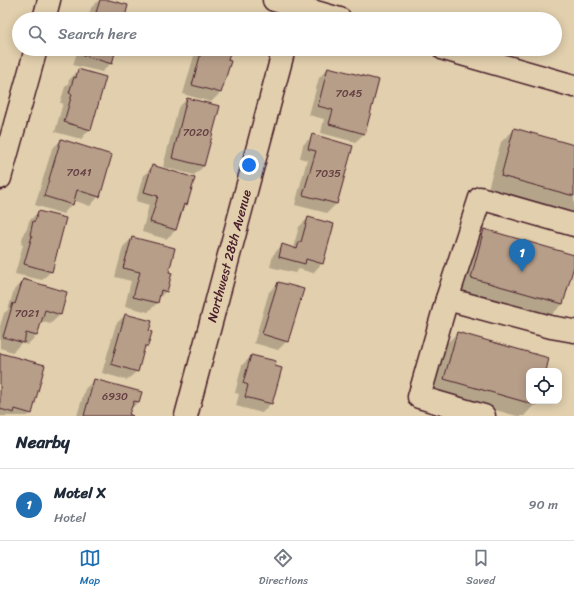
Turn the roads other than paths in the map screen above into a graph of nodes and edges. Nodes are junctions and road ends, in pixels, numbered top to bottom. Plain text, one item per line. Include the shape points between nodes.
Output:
1 (49, 0) edge
2 (274, 0) edge
3 (46, 12) edge
4 (292, 12) edge
5 (34, 56) edge
6 (282, 56) edge
7 (469, 56) edge
8 (574, 86) edge
9 (0, 178) edge
10 (574, 224) edge
11 (447, 300) junction
12 (574, 332) edge
13 (186, 416) edge
14 (484, 416) edge

1 - 3 street
2 - 4 street
5 - 9 street
6 - 13 street, Northwest 28th Avenue
7 - 8 street
10 - 11 street via 480,198
11 - 12 street
11 - 14 street via 419,397

